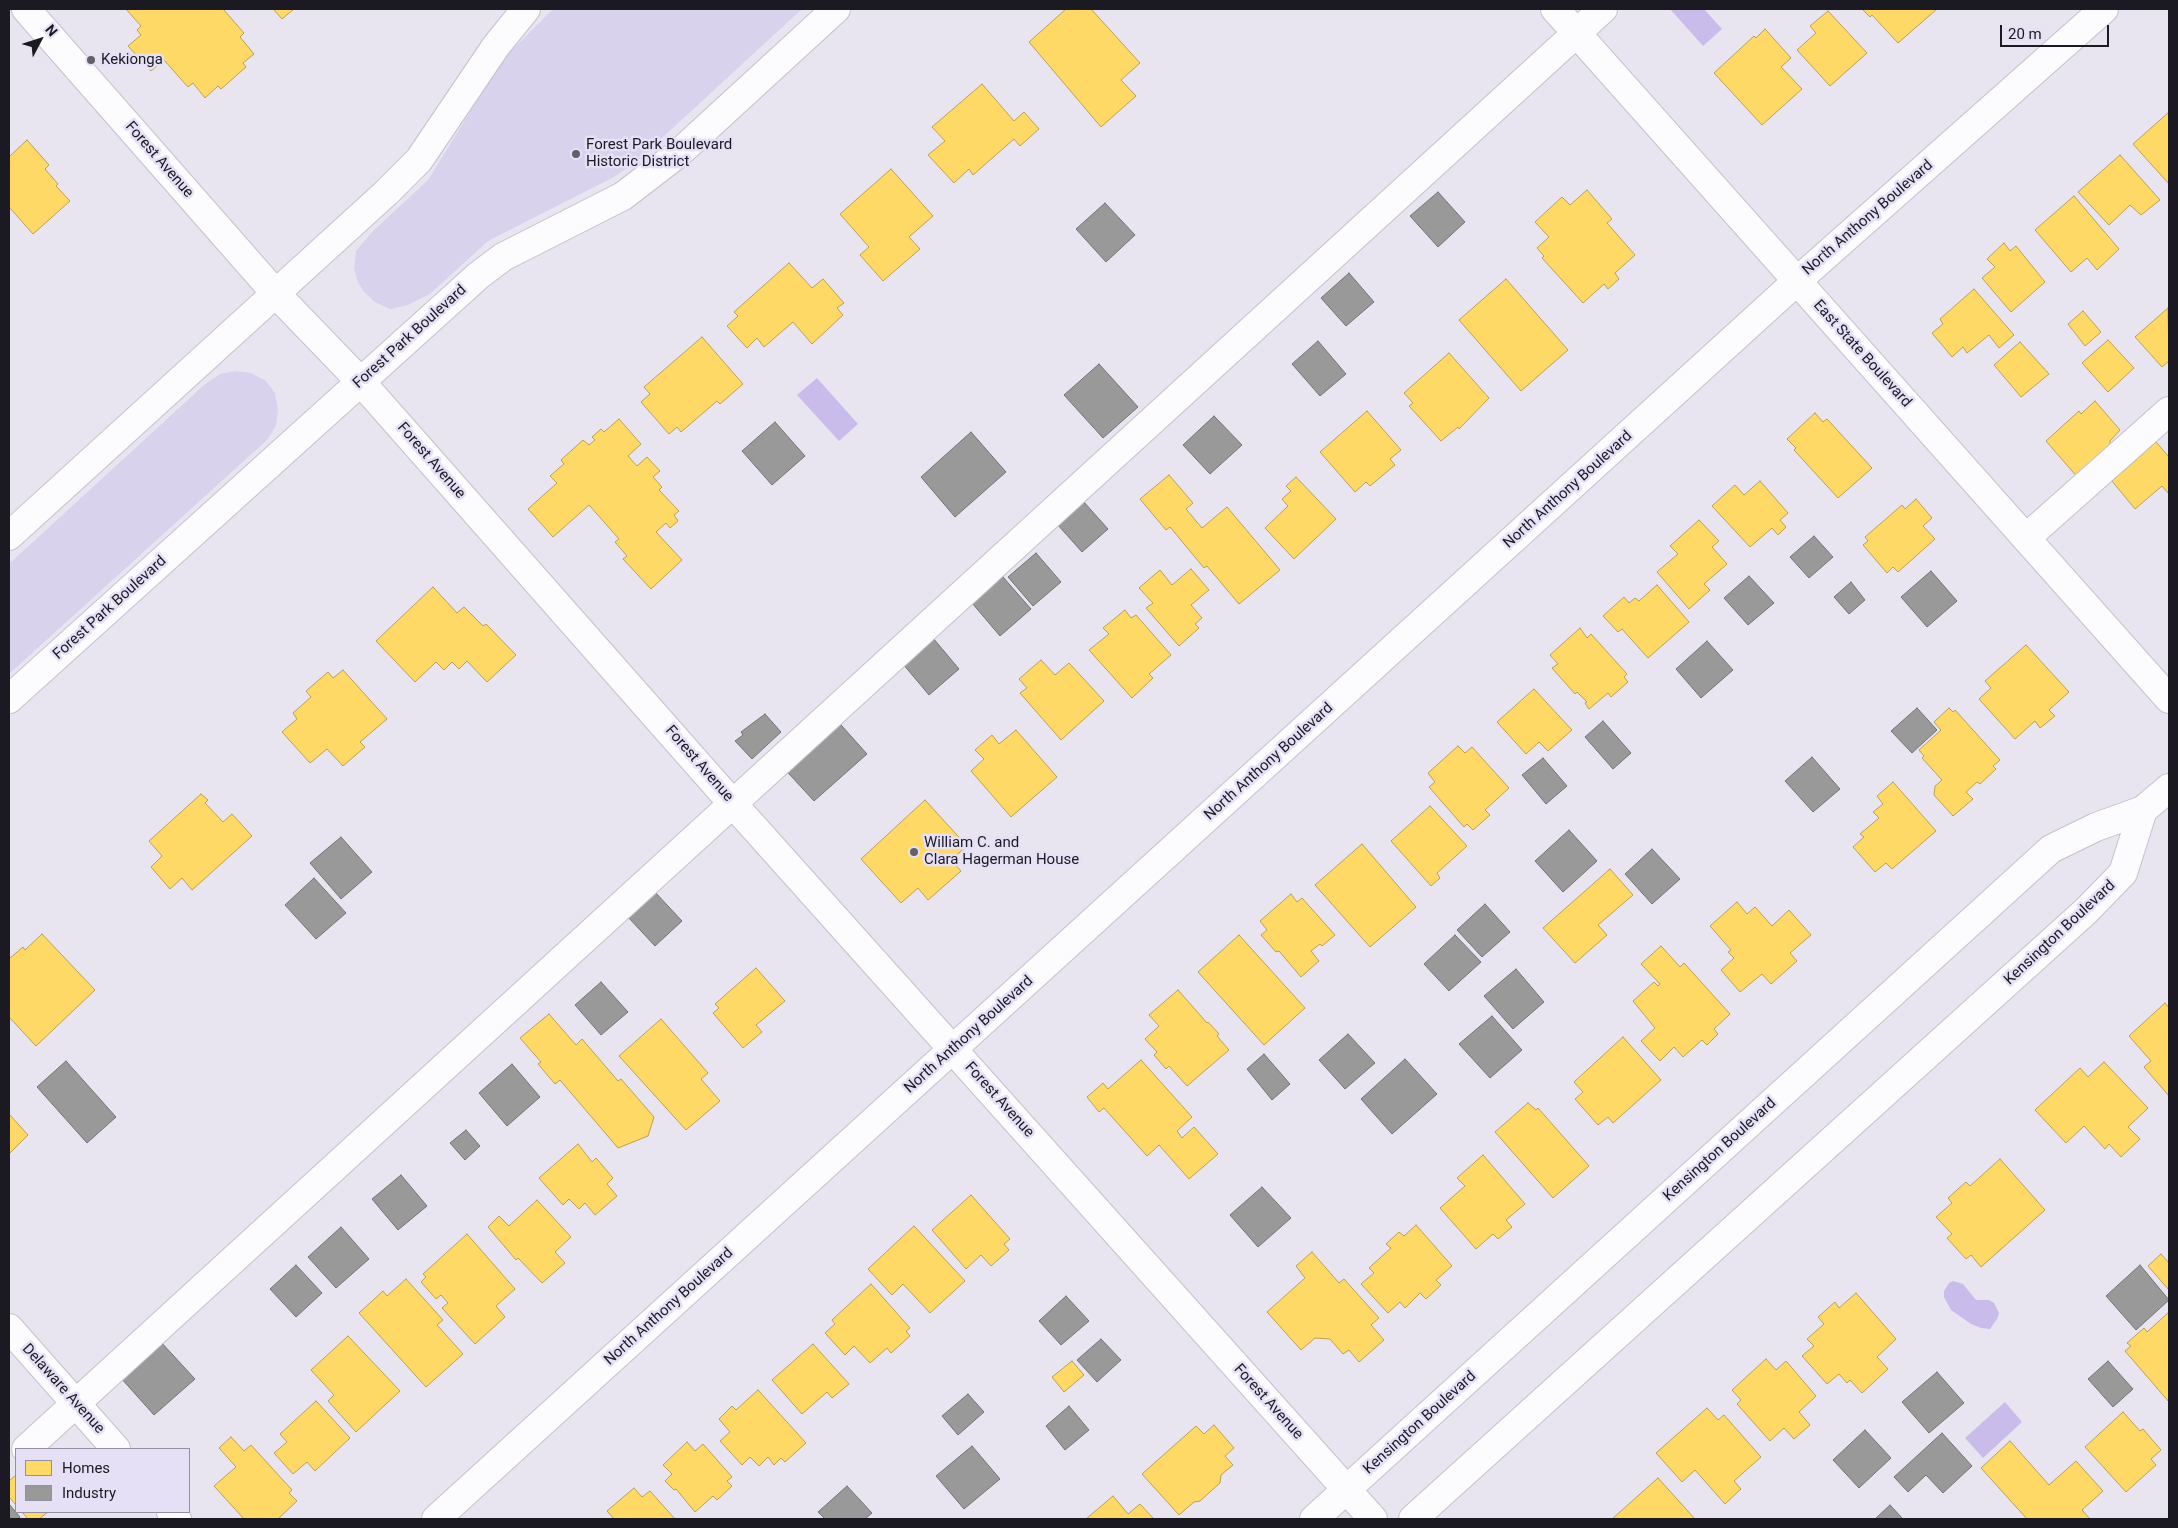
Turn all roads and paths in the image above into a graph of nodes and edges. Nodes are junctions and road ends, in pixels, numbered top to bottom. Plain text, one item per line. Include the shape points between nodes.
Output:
1 (26, 9) edge
2 (526, 9) edge
3 (836, 9) edge
4 (1555, 9) edge
5 (1603, 9) edge
6 (2104, 9) edge
7 (1577, 34) junction
8 (1796, 280) junction
9 (277, 295) junction
10 (361, 382) junction
11 (2169, 411) edge
12 (9, 536) edge
13 (2026, 538) junction
14 (9, 699) edge
15 (2169, 699) edge
16 (2169, 788) edge
17 (733, 804) junction
18 (2143, 810) junction
19 (954, 1050) junction
20 (9, 1328) edge
21 (77, 1404) junction
22 (27, 1448) edge
23 (115, 1448) edge
24 (1346, 1490) junction
25 (436, 1519) edge
26 (1314, 1519) edge
27 (1373, 1519) edge
28 (1414, 1519) edge

1 - 9 street, Forest Avenue
2 - 9 street via 479,69 419,160
3 - 10 street, Forest Park Boulevard via 679,153 623,196 503,257
4 - 7 street, East State Boulevard
5 - 7 street
6 - 8 street, North Anthony Boulevard
7 - 8 street, East State Boulevard
7 - 17 street
8 - 13 street, East State Boulevard
8 - 19 street, North Anthony Boulevard
9 - 10 street, Forest Avenue
9 - 12 street
10 - 14 street, Forest Park Boulevard
10 - 17 street, Forest Avenue
11 - 13 street
13 - 15 street, East State Boulevard
16 - 18 street, Kensington Boulevard
17 - 19 street, Forest Avenue
17 - 21 street
18 - 24 street, Kensington Boulevard via 2051,849
18 - 28 street, Kensington Boulevard via 2123,873 2086,911
19 - 24 street, Forest Avenue
19 - 25 street, North Anthony Boulevard
20 - 21 street, Delaware Avenue
21 - 22 street
21 - 23 street, Delaware Avenue
24 - 26 street, Kensington Boulevard
24 - 27 street, Forest Avenue

